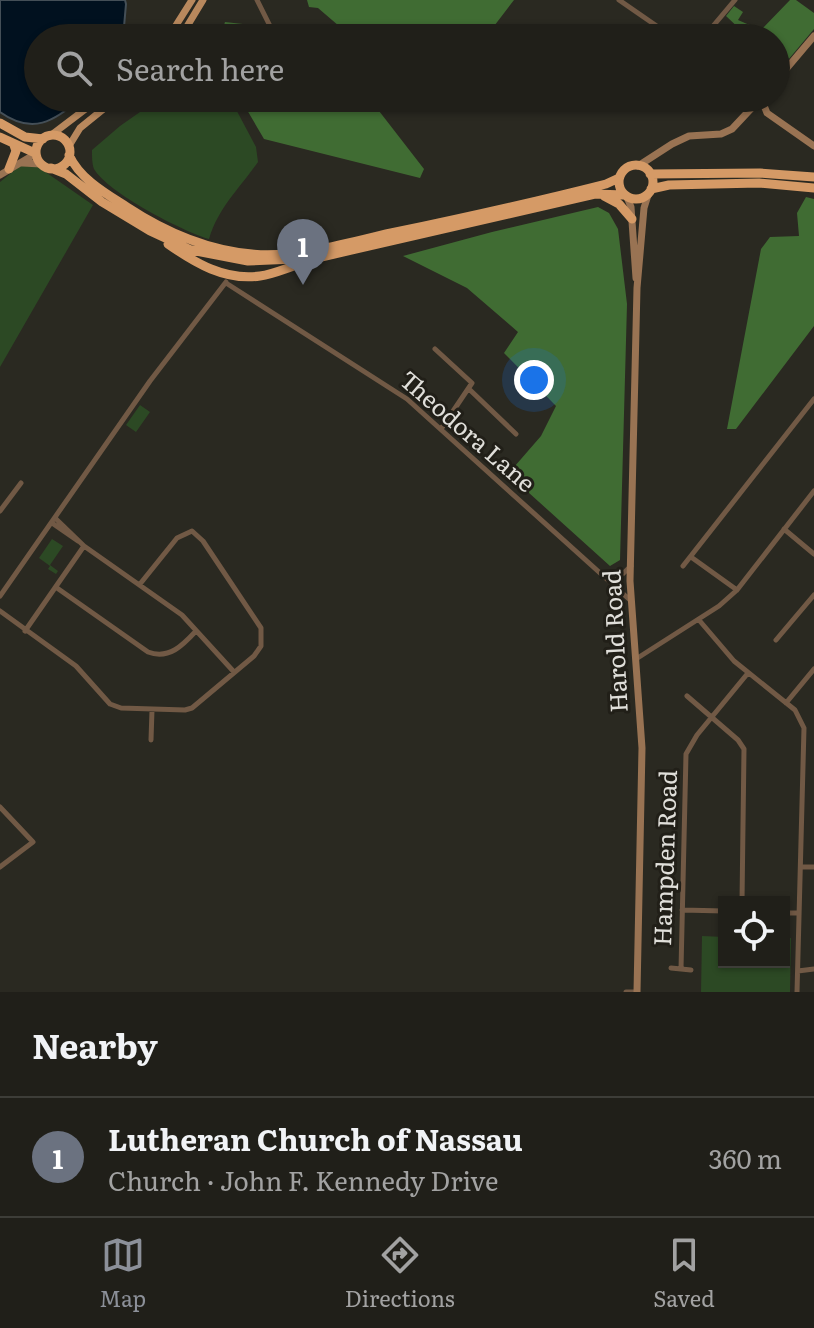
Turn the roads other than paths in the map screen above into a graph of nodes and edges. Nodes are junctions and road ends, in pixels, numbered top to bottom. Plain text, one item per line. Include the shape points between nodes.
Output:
1 (192, 0) edge
2 (203, 0) edge
3 (257, 0) edge
4 (619, 0) edge
5 (735, 0) edge
6 (177, 24) edge
7 (188, 24) edge
8 (269, 24) edge
9 (654, 24) edge
10 (715, 24) edge
11 (814, 36) edge
12 (790, 64) edge
13 (81, 112) edge
14 (100, 112) edge
15 (748, 112) edge
16 (767, 112) edge
17 (0, 123) edge
18 (0, 137) edge
19 (46, 138) junction
20 (14, 145) junction
21 (814, 146) edge
22 (69, 150) junction
23 (37, 157) junction
24 (646, 167) junction
25 (51, 168) junction
26 (9, 169) junction
27 (0, 175) edge
28 (814, 177) edge
29 (619, 178) junction
30 (814, 188) edge
31 (650, 191) junction
32 (595, 194) junction
33 (626, 196) junction
34 (632, 219) junction
35 (150, 231) junction
36 (317, 258) junction
37 (226, 279) junction
38 (637, 288) junction
39 (435, 349) dead end
40 (469, 389) junction
41 (814, 399) edge
42 (441, 429) junction
43 (516, 434) dead end
44 (21, 483) dead end
45 (814, 491) edge
46 (3, 503) edge
47 (0, 511) edge
48 (53, 521) junction
49 (195, 521) dead end
50 (784, 529) junction
51 (192, 531) junction
52 (82, 544) junction
53 (814, 554) edge
54 (691, 557) junction
55 (631, 566) junction
56 (683, 566) dead end
57 (140, 584) junction
58 (612, 584) junction
59 (57, 588) junction
60 (737, 590) junction
61 (0, 596) edge
62 (813, 598) edge
63 (630, 600) junction
64 (0, 611) edge
65 (699, 620) junction
66 (25, 631) junction
67 (196, 631) junction
68 (776, 640) dead end
69 (636, 659) junction
70 (814, 669) edge
71 (234, 672) junction
72 (748, 673) junction
73 (687, 696) dead end
74 (786, 703) junction
75 (152, 710) junction
76 (712, 717) junction
77 (151, 740) dead end
78 (0, 807) edge
79 (0, 867) edge
80 (801, 867) junction
81 (814, 867) edge
82 (742, 896) edge
83 (682, 910) junction
84 (718, 911) edge
85 (790, 913) edge
86 (799, 913) junction
87 (671, 968) dead end
88 (681, 969) junction
89 (814, 969) edge
90 (691, 970) dead end
91 (798, 971) junction
92 (626, 992) edge
93 (637, 992) edge
94 (797, 992) edge

1 - 6 main road
2 - 7 main road
3 - 8 street
4 - 9 street
5 - 10 street
11 - 12 main road
13 - 19 main road
14 - 22 main road via 80,128
15 - 24 main road via 721,134 689,136 672,144
16 - 21 main road
17 - 19 highway via 25,137
18 - 20 highway
19 - 22 highway via 61,138
19 - 23 highway
20 - 23 highway
20 - 26 highway
22 - 25 highway via 63,165
22 - 29 highway via 76,169 91,182 161,227 215,247 267,255 429,225
23 - 25 highway
23 - 26 main road
24 - 28 highway
24 - 29 highway via 627,168
24 - 31 highway
25 - 35 highway
26 - 27 main road
29 - 33 highway
30 - 31 highway via 759,183 667,185
31 - 33 highway via 639,199
31 - 38 main road, Harold Road
32 - 33 highway
32 - 34 highway via 619,204
32 - 36 highway
33 - 34 main road, Harold Road
34 - 38 main road, Harold Road
35 - 36 highway via 191,250 230,259
35 - 37 highway
36 - 37 highway via 260,276
37 - 42 street, Theodora Lane via 394,389
37 - 48 street
38 - 55 main road, Harold Road
39 - 40 street via 469,378
40 - 42 street
40 - 43 street
41 - 54 street
42 - 58 street, Theodora Lane
44 - 46 street
45 - 50 street
46 - 47 street
48 - 52 street
48 - 61 street
49 - 51 street
50 - 53 street
50 - 60 street
51 - 57 street via 177,538
51 - 71 street via 261,628 261,646
52 - 57 street
52 - 59 street
54 - 56 street
54 - 60 street
55 - 58 street
55 - 63 main road, Harold Road
57 - 67 street
58 - 63 street, Theodora Lane
59 - 66 street
59 - 67 street via 157,656 173,651
60 - 65 street
62 - 68 street
63 - 69 main road, Harold Road
64 - 66 street
65 - 69 street
65 - 72 street
66 - 75 street via 76,666 110,704
67 - 71 street
69 - 93 main road, Harold Road via 642,748
70 - 74 street
71 - 75 street via 192,708
72 - 74 street
72 - 76 street, Hampden Road
73 - 76 street
74 - 80 street via 804,728
75 - 77 street
76 - 82 street via 745,753
76 - 83 street, Hampden Road via 686,754
78 - 79 street via 33,842
80 - 81 street
80 - 86 street
83 - 84 street
83 - 88 street, Hampden Road
85 - 86 street
86 - 91 street
87 - 88 street
88 - 90 street
89 - 91 street
91 - 94 street
92 - 93 street

